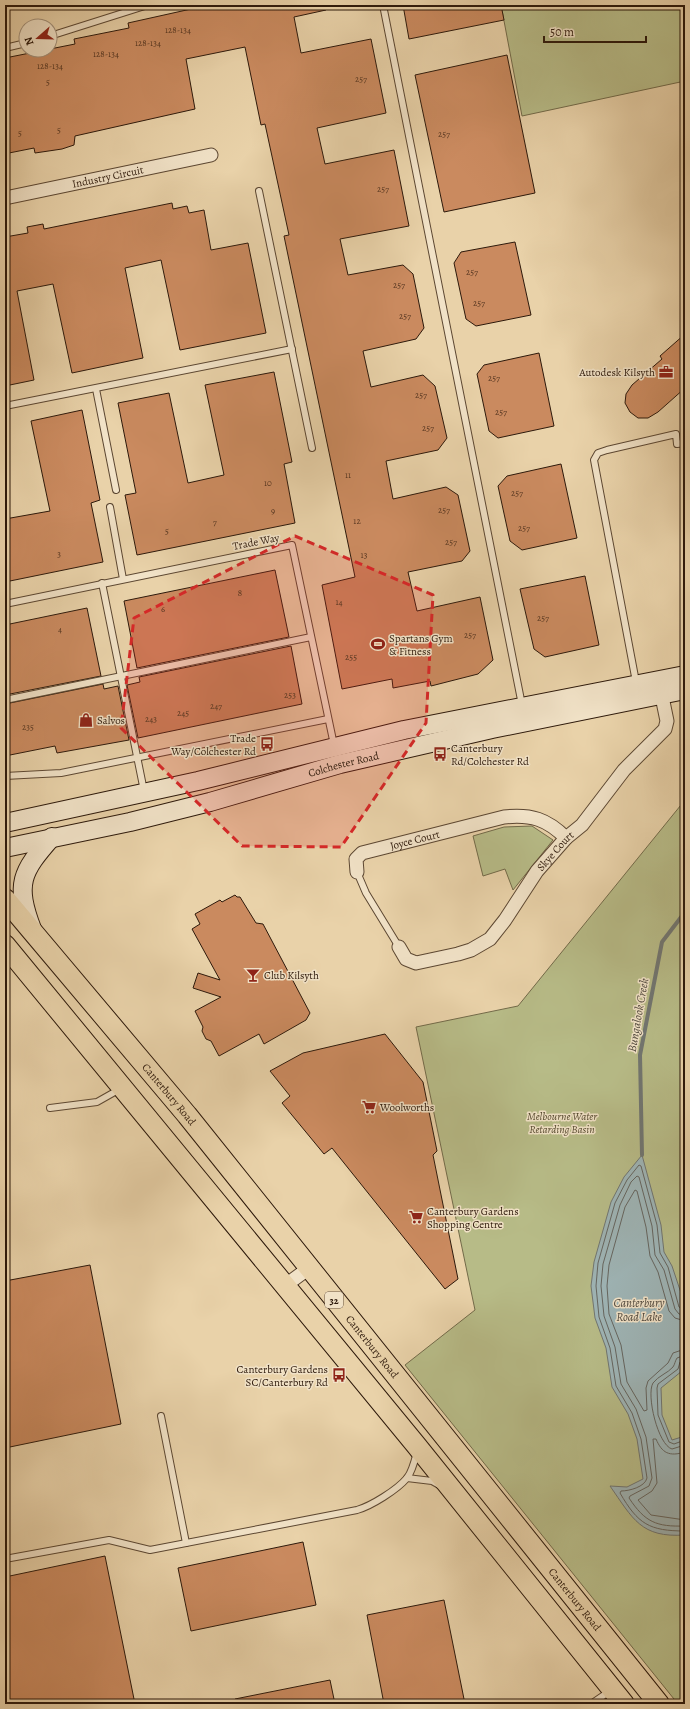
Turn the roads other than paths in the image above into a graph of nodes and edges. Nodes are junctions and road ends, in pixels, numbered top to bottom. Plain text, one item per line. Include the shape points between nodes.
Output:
1 (148, 5) edge
2 (383, 5) edge
3 (58, 33) edge
4 (18, 44) edge
5 (5, 48) edge
6 (211, 155) dead end
7 (259, 191) dead end
8 (5, 198) edge
9 (292, 349) junction
10 (96, 388) junction
11 (5, 406) edge
12 (685, 443) edge
13 (312, 448) dead end
14 (116, 490) dead end
15 (110, 508) dead end
16 (123, 579) junction
17 (102, 583) junction
18 (5, 604) edge
19 (311, 637) junction
20 (121, 675) junction
21 (685, 675) edge
22 (660, 688) junction
23 (685, 690) edge
24 (638, 692) junction
25 (5, 700) edge
26 (524, 715) junction
27 (328, 719) junction
28 (337, 756) junction
29 (138, 758) junction
30 (5, 776) edge
31 (144, 793) junction
32 (5, 823) edge
33 (52, 837) junction
34 (566, 838) junction
35 (5, 848) edge
36 (356, 869) joint
37 (5, 900) edge
38 (34, 936) junction
39 (5, 945) edge
40 (399, 947) joint
41 (147, 1067) junction
42 (162, 1085) junction
43 (121, 1089) junction
44 (136, 1106) junction
45 (50, 1108) dead end
46 (309, 1268) junction
47 (286, 1285) junction
48 (161, 1416) dead end
49 (416, 1445) junction
50 (407, 1478) junction
51 (456, 1495) junction
52 (186, 1543) junction
53 (5, 1559) edge
54 (633, 1672) junction
55 (618, 1696) edge
56 (592, 1704) edge
57 (659, 1704) edge

1 - 3 lane
2 - 26 lane
4 - 5 lane
6 - 8 street, Industry Circuit
7 - 9 lane
9 - 10 lane
9 - 13 lane
10 - 11 lane
10 - 14 lane
12 - 24 lane via 677,444 676,434 598,452 594,460
15 - 16 lane
16 - 17 lane, Trade Way
16 - 19 lane, Trade Way via 292,545
17 - 18 lane, Trade Way
17 - 20 lane
19 - 20 lane
19 - 27 lane, Trade Way
20 - 25 lane
20 - 29 lane
21 - 22 main road, Colchester Road
22 - 23 main road, Colchester Road
22 - 24 main road, Colchester Road
22 - 34 street, Skye Court via 667,721 665,729 624,770 585,822
24 - 26 main road, Colchester Road
26 - 28 main road, Colchester Road via 404,730
27 - 28 lane, Trade Way
27 - 29 lane
28 - 31 main road, Colchester Road
28 - 33 main road, Colchester Road via 210,802 130,822
29 - 30 lane via 61,773
29 - 31 lane
31 - 32 main road, Colchester Road
33 - 35 main road, Colchester Road
33 - 38 main road via 29,865 25,874 24,910
34 - 36 street, Joyce Court via 558,829 538,818 518,815 490,819 362,853 358,856
34 - 40 street, Skye Court via 537,871 505,920 482,945 458,954 416,963 406,959
36 - 40 lane, Joyce Court via 369,898
37 - 38 main road, Canterbury Road / 32
38 - 41 main road, Canterbury Road / 32
39 - 43 main road, 32
41 - 42 main road, Canterbury Road / 32
41 - 43 main road
42 - 44 main road
42 - 46 main road, Canterbury Road / 32
43 - 44 main road, 32
43 - 45 lane via 97,1102
44 - 47 main road, 32
46 - 47 street
46 - 54 main road, Canterbury Road / 32
47 - 49 main road, 32
48 - 52 lane
49 - 50 lane via 415,1459
49 - 51 main road, 32
50 - 51 lane via 432,1481
50 - 52 lane via 368,1506 357,1510
51 - 55 main road, 32
52 - 53 lane via 150,1550 109,1540
54 - 55 main road
54 - 57 main road, Canterbury Road / 32
55 - 56 lane

